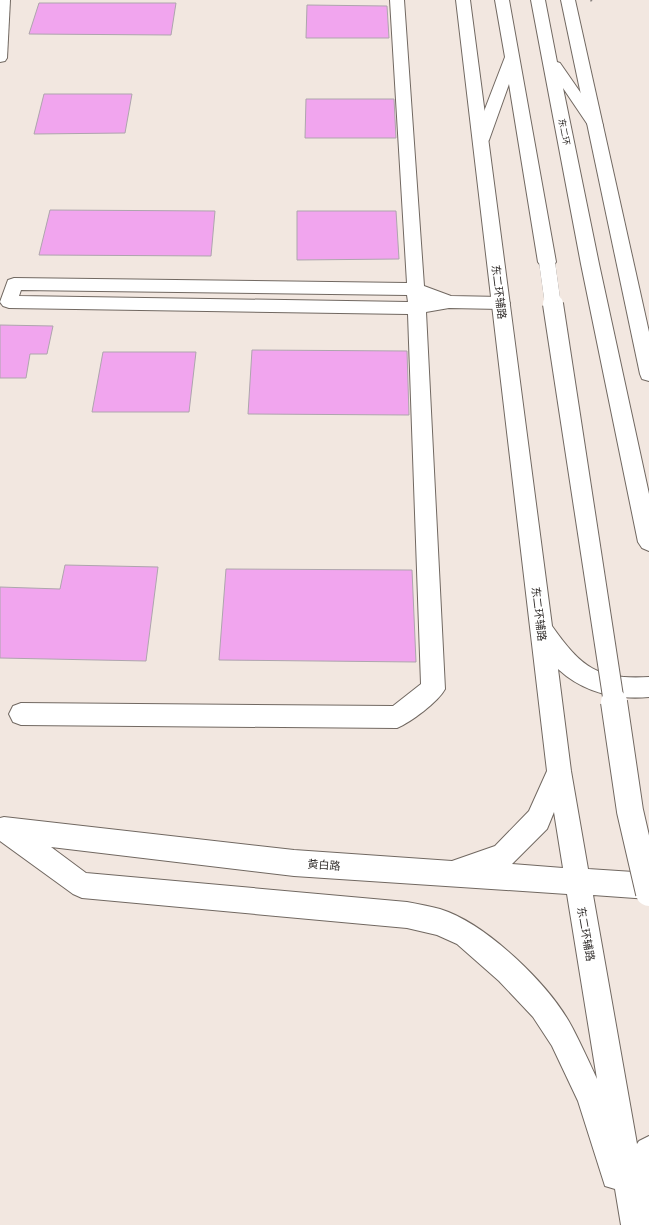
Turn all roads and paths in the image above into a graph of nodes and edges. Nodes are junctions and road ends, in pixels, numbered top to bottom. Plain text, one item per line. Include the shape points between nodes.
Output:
1 (3, 0) edge
2 (397, 0) edge
3 (463, 0) edge
4 (502, 0) edge
5 (538, 0) edge
6 (568, 0) edge
7 (591, 0) edge
8 (592, 3) dead end
9 (512, 57) junction
10 (0, 58) edge
11 (550, 58) junction
12 (595, 125) junction
13 (481, 140) junction
14 (417, 299) junction
15 (501, 303) junction
16 (649, 374) edge
17 (649, 542) edge
18 (541, 629) junction
19 (649, 686) edge
20 (21, 714) dead end
21 (559, 771) junction
22 (2, 829) edge
23 (450, 874) junction
24 (577, 882) junction
25 (649, 886) edge
26 (649, 893) edge
27 (649, 1151) edge
28 (634, 1225) edge
29 (640, 1225) edge

1 - 10 main road
2 - 14 main road
3 - 13 main road, 东二环辅路
4 - 9 main road
5 - 11 main road, 东二环
6 - 12 main road
7 - 8 path
9 - 13 main road
9 - 26 main road, bridge via 547,262 630,811
11 - 12 main road
11 - 17 main road, 东二环 via 590,264
12 - 16 main road
13 - 15 main road, 东二环辅路
14 - 14 main road via 9,302 14,284
14 - 15 main road
14 - 20 main road via 433,689 396,717
15 - 18 main road, 东二环辅路
18 - 19 main road via 566,662 592,680 622,688
18 - 21 main road, 东二环辅路
21 - 23 main road via 538,820 503,856
21 - 24 main road, 东二环辅路
22 - 23 main road, 黄白路 via 294,864
22 - 28 main road via 82,884 407,915 440,922 466,935 527,988 562,1036 591,1098
23 - 24 main road, 黄白路
24 - 25 main road, 黄白路
24 - 28 main road, 东二环辅路
27 - 29 main road via 644,1175

